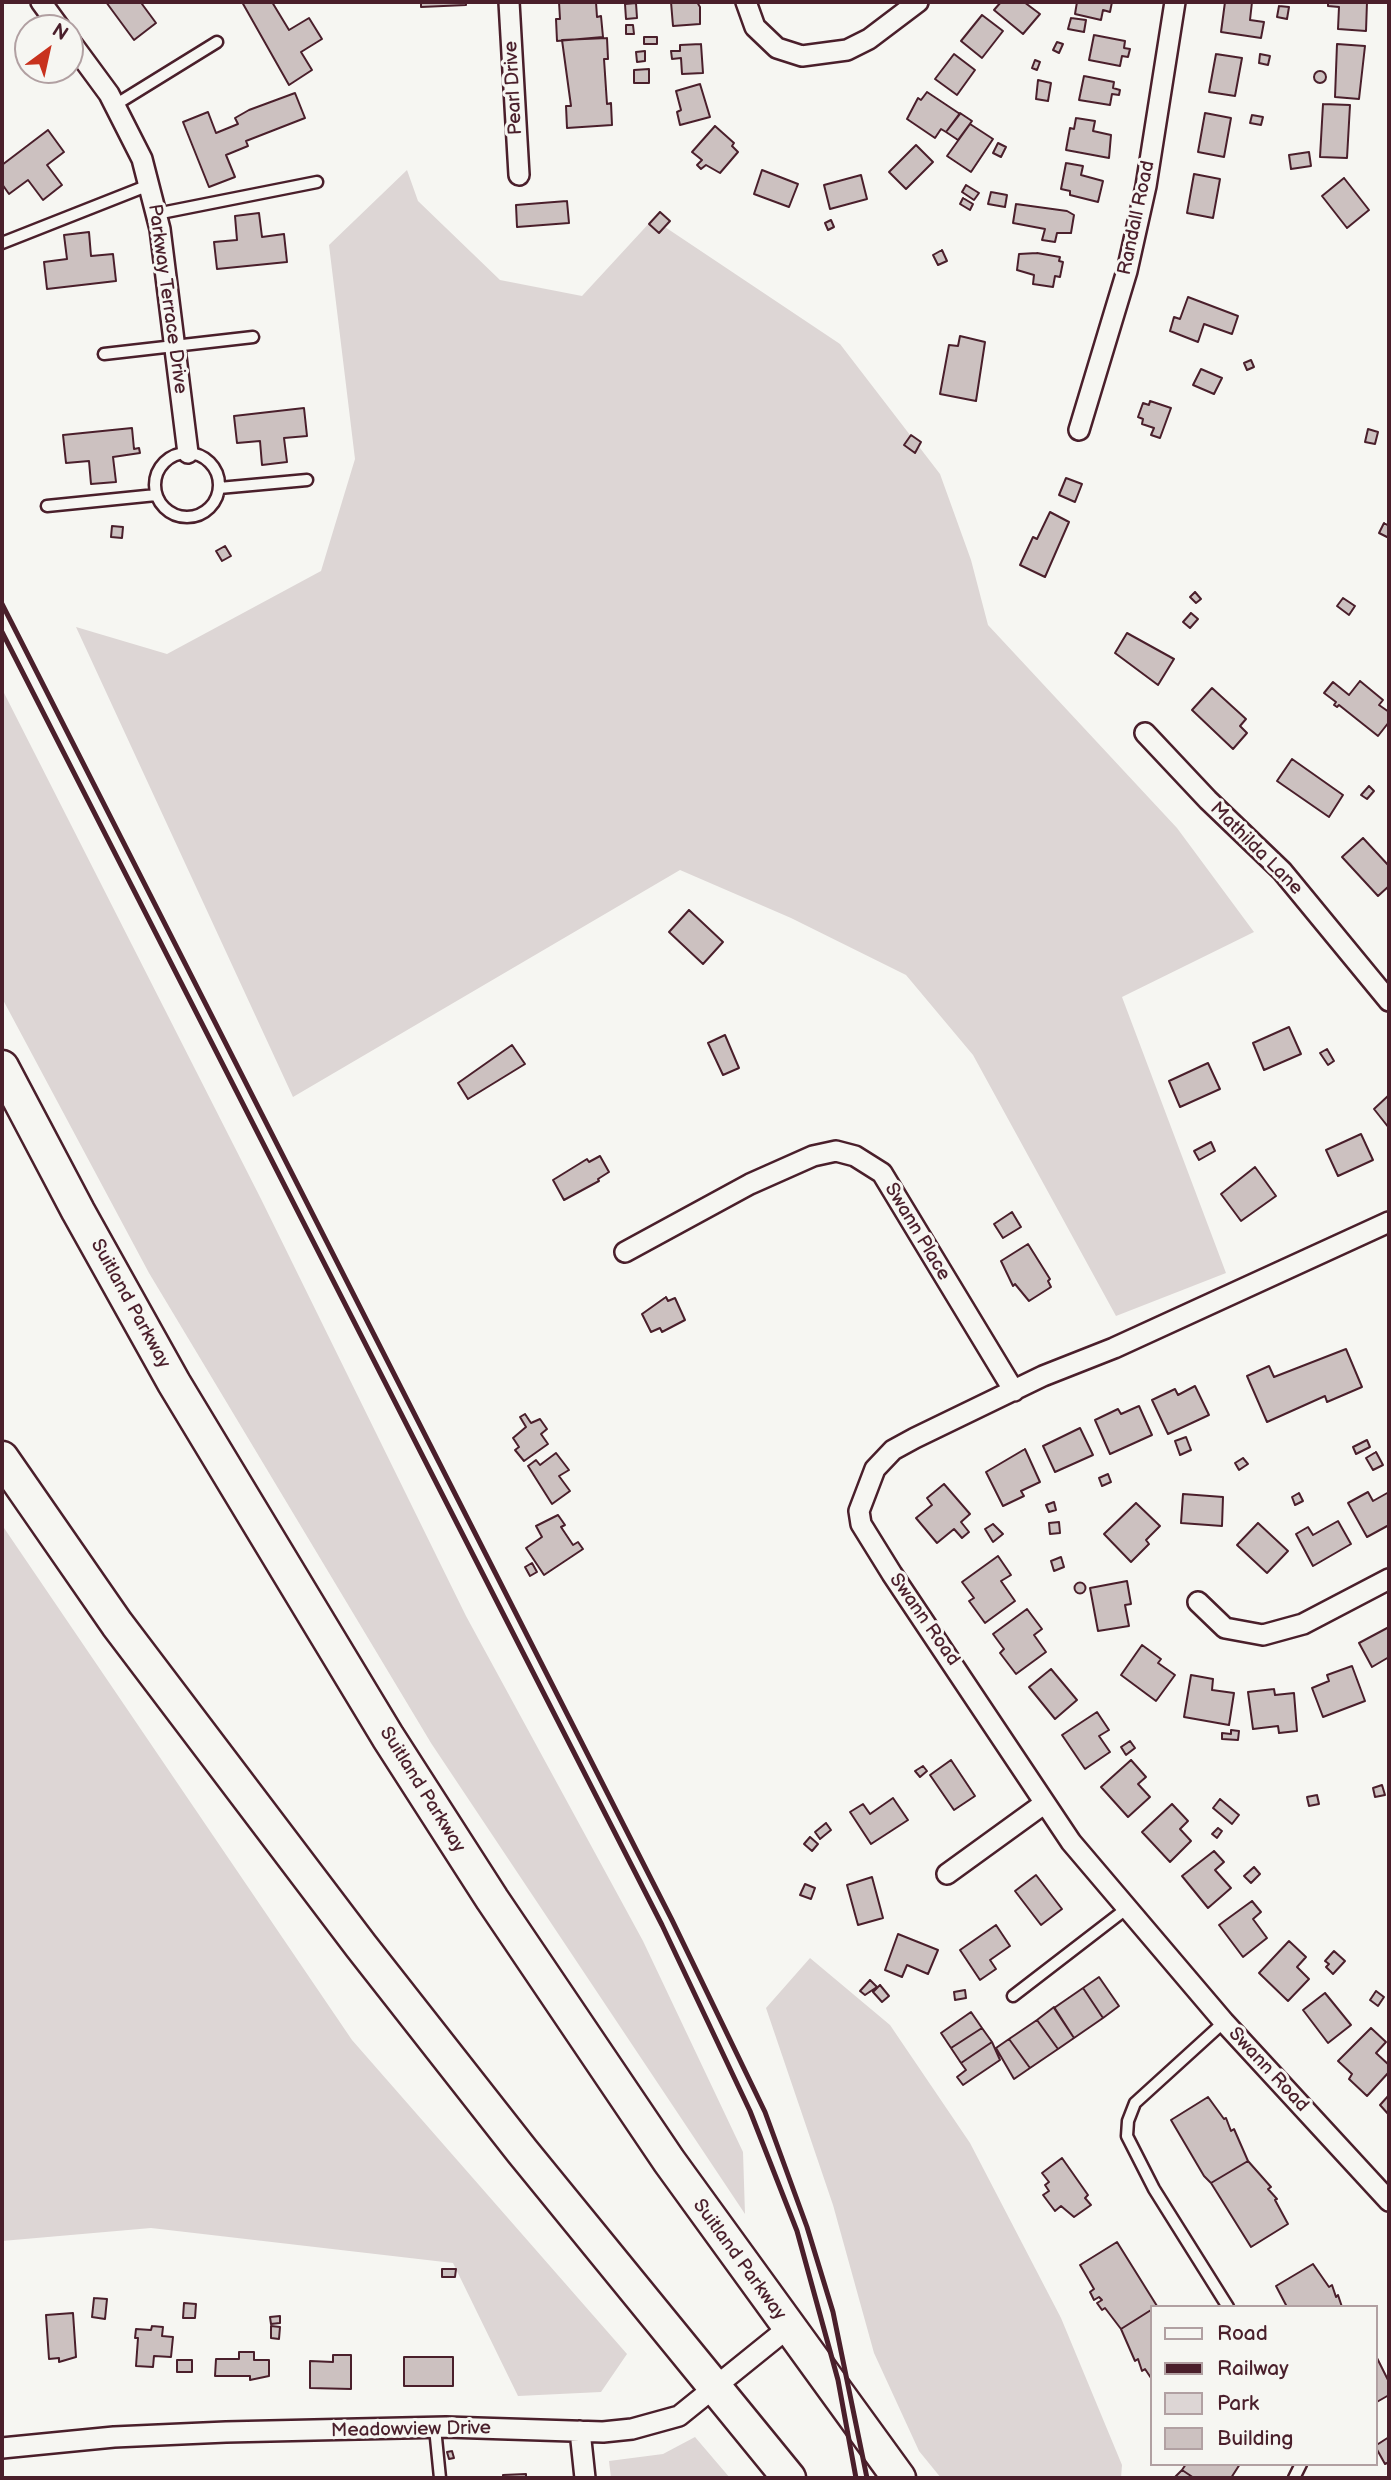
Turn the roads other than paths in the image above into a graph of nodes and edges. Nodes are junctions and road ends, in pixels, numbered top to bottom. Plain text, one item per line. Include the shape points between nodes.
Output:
1 (509, 2) edge
2 (746, 2) edge
3 (918, 2) edge
4 (1175, 2) edge
5 (217, 42) dead end
6 (84, 61) edge
7 (115, 105) junction
8 (519, 175) dead end
9 (317, 182) dead end
10 (149, 185) junction
11 (156, 214) junction
12 (2, 243) edge
13 (253, 337) dead end
14 (175, 346) junction
15 (104, 354) dead end
16 (1079, 430) dead end
17 (188, 453) junction
18 (307, 480) dead end
19 (219, 488) junction
20 (156, 495) junction
21 (47, 506) dead end
22 (1145, 733) dead end
23 (1389, 1001) edge
24 (2, 1067) edge
25 (1389, 1222) edge
26 (625, 1252) dead end
27 (1014, 1391) junction
28 (2, 1458) edge
29 (1389, 1579) edge
30 (1198, 1602) dead end
31 (1045, 1803) junction
32 (947, 1874) dead end
33 (1126, 1909) junction
34 (1013, 1997) dead end
35 (1224, 2022) junction
36 (1389, 2201) edge
37 (1227, 2305) edge
38 (788, 2329) junction
39 (713, 2387) junction
40 (435, 2428) junction
41 (580, 2431) junction
42 (2, 2448) edge
43 (440, 2478) edge
44 (585, 2478) edge
45 (789, 2478) edge
46 (899, 2478) edge

1 - 8 street, Pearl Drive
2 - 3 street via 755,27 777,48 802,56 847,50
4 - 16 street, Randall Road via 1146,186 1127,271
5 - 7 lane
6 - 7 street, Parkway Terrace Drive
7 - 10 street, Parkway Terrace Drive via 142,159
9 - 11 lane
10 - 11 street, Parkway Terrace Drive
10 - 12 lane
11 - 14 street, Parkway Terrace Drive
13 - 14 lane
14 - 15 lane
14 - 17 street, Parkway Terrace Drive
17 - 19 lane via 206,458 215,468
17 - 20 lane via 168,459 159,469
18 - 19 lane
19 - 20 lane via 212,506 188,517 174,515
20 - 21 lane
22 - 23 street, Mathilda Lane via 1282,871
24 - 38 highway, Suitland Parkway via 199,1426 388,1737 593,2051
25 - 27 street, Swann Road
26 - 27 street, Swann Place via 750,1184 813,1156 836,1151 855,1156 882,1173
27 - 31 street, Swann Road via 893,1451 875,1469 859,1511 861,1524 892,1574
28 - 39 highway via 117,1624 361,1946
29 - 30 street via 1303,1624 1264,1635 1225,1628
31 - 32 street
31 - 33 street, Swann Road
33 - 34 lane
33 - 35 street, Swann Road
35 - 36 street, Swann Road
35 - 37 lane via 1135,2103 1127,2136 1154,2189
38 - 39 street, Meadowview Drive
38 - 46 highway, Suitland Parkway
39 - 41 street, Meadowview Drive via 665,2422
39 - 45 highway
40 - 41 street, Meadowview Drive
40 - 42 street, Meadowview Drive via 114,2437
40 - 43 lane
41 - 44 street

